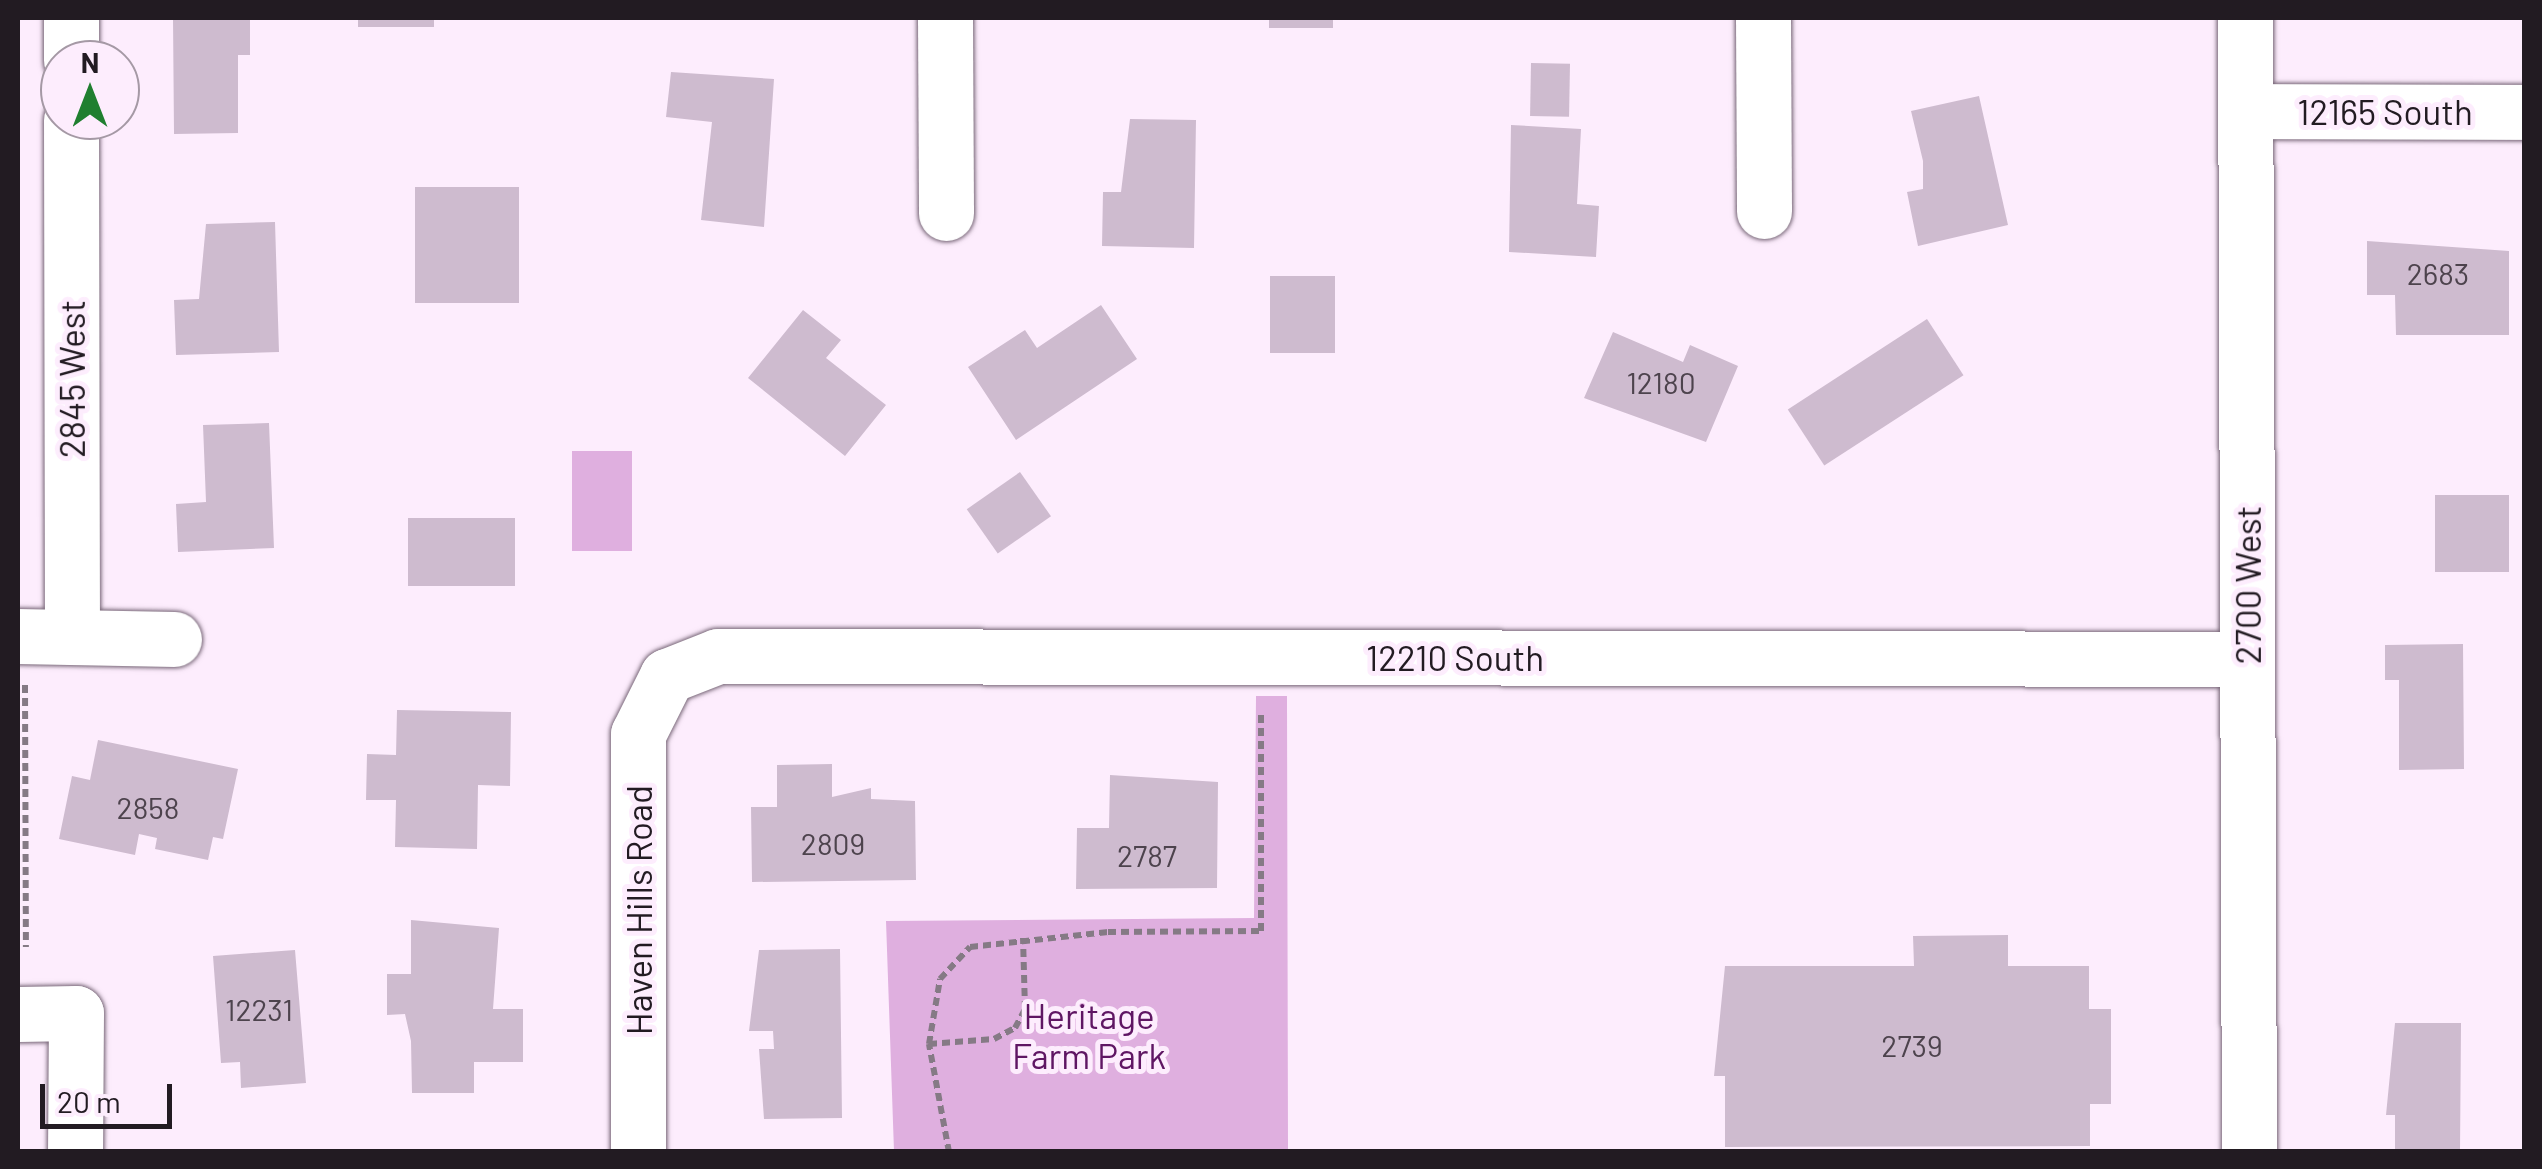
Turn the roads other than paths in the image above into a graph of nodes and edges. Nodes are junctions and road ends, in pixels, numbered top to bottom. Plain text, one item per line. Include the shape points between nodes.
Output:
1 (945, 18) edge
2 (1762, 18) edge
3 (2245, 18) edge
4 (2246, 111) junction
5 (2524, 112) edge
6 (71, 140) edge
7 (1764, 212) dead end
8 (946, 213) dead end
9 (72, 637) junction
10 (174, 639) dead end
11 (21, 655) edge
12 (2247, 658) junction
13 (667, 676) joint
14 (18, 1014) edge
15 (75, 1152) edge
16 (638, 1152) edge
17 (2249, 1152) edge

1 - 8 street
2 - 7 street
3 - 4 street, 2700 West
4 - 5 street, 12165 South
4 - 12 street, 2700 West
6 - 9 street, 2845 West
9 - 10 street
9 - 11 street
12 - 13 street, 12210 South via 718,656
12 - 17 street, 2700 West
13 - 16 street, Haven Hills Road via 638,734
14 - 15 street via 76,1013

